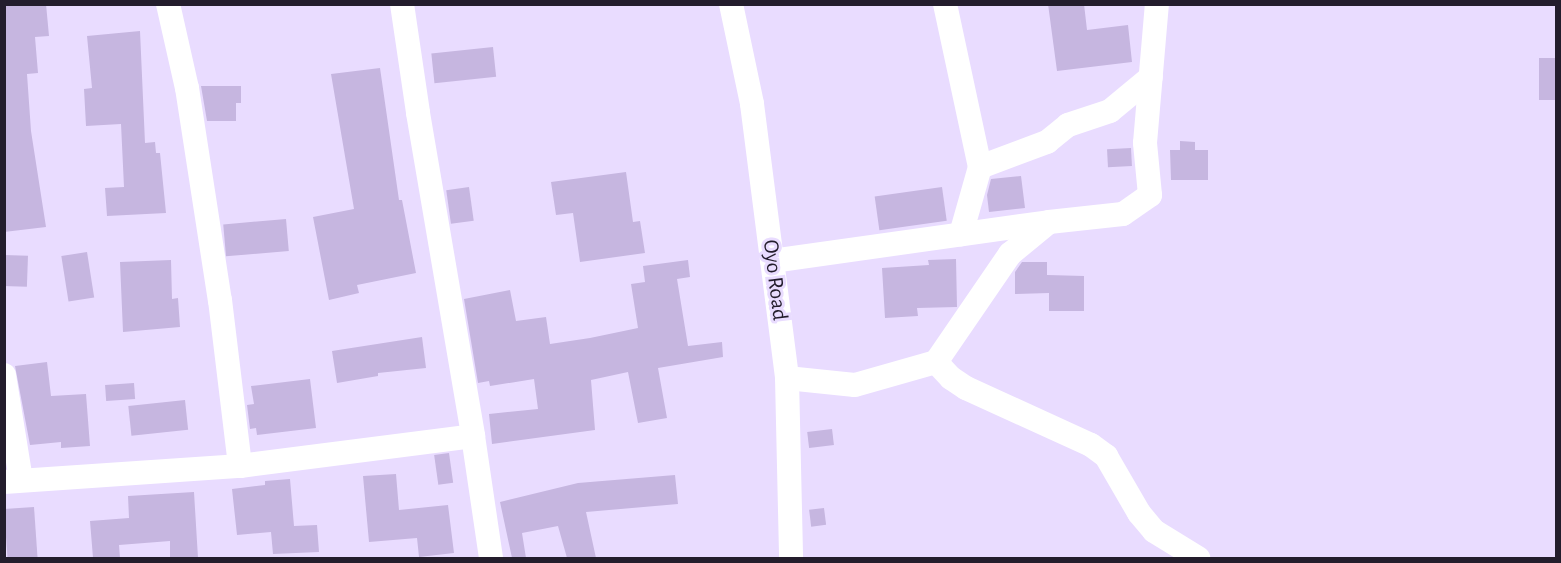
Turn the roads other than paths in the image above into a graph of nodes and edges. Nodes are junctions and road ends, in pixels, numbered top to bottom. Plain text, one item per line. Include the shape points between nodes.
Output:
1 (168, 4) edge
2 (402, 4) edge
3 (731, 4) edge
4 (945, 4) edge
5 (1157, 4) edge
6 (1151, 77) junction
7 (980, 167) junction
8 (1049, 222) junction
9 (961, 234) junction
10 (772, 261) junction
11 (936, 362) junction
12 (4, 375) edge
13 (787, 378) junction
14 (473, 436) junction
15 (240, 466) junction
16 (13, 481) edge
17 (491, 558) edge
18 (791, 558) edge
19 (1198, 558) edge

1 - 15 street via 187,88 220,300
2 - 14 street
3 - 10 street, Oyo Road via 752,104
4 - 7 street
5 - 6 street
6 - 7 street via 1110,111 1068,125 1047,142
6 - 8 street via 1144,143 1150,195 1123,214
7 - 9 street
8 - 9 street
8 - 11 street via 1010,254
9 - 10 street
10 - 13 street, Oyo Road
11 - 13 street via 855,385
11 - 19 street via 966,388 1091,445 1106,456 1154,531
12 - 16 street
13 - 18 street, Oyo Road
14 - 15 street
14 - 17 street
15 - 16 street

